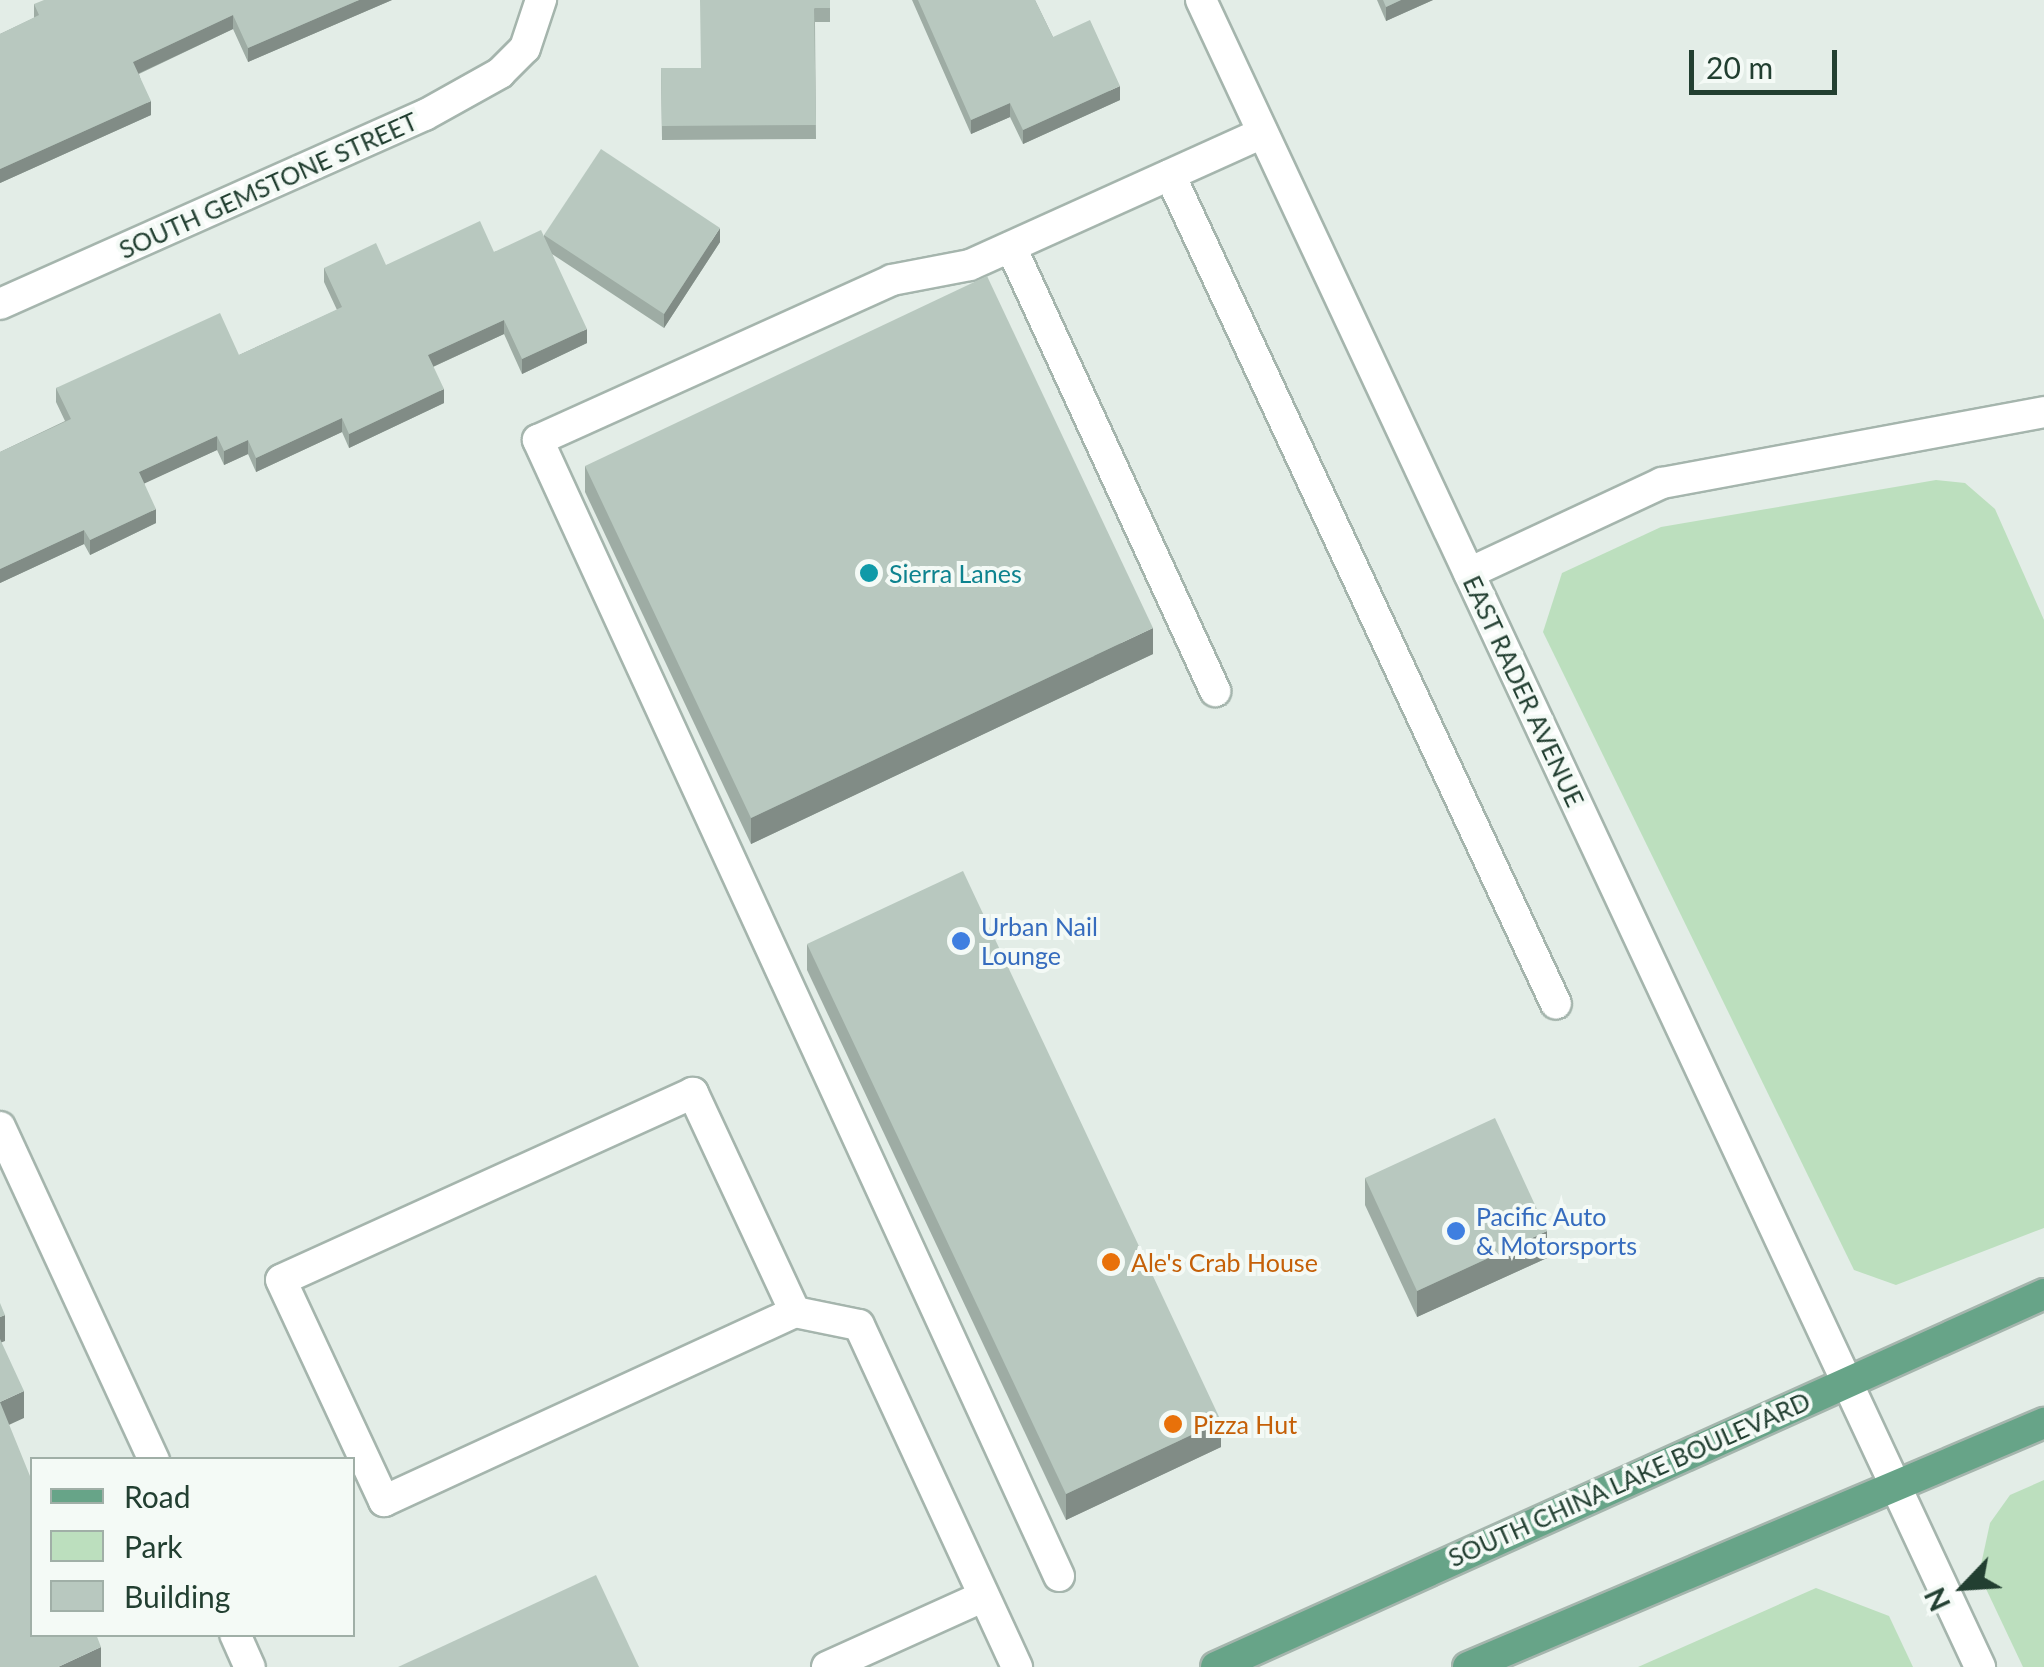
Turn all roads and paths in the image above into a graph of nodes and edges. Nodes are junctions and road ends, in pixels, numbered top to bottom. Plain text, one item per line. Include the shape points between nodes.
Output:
1 (542, 0) edge
2 (1201, 0) edge
3 (1263, 133) junction
4 (1170, 175) junction
5 (1010, 247) junction
6 (0, 304) edge
7 (2044, 412) edge
8 (1469, 573) junction
9 (1214, 690) dead end
10 (1556, 1004) dead end
11 (0, 1127) edge
12 (2044, 1294) edge
13 (795, 1312) junction
14 (1848, 1382) junction
15 (2044, 1423) edge
16 (153, 1457) edge
17 (1896, 1486) junction
18 (1059, 1576) dead end
19 (984, 1596) junction
20 (236, 1637) edge
21 (250, 1667) edge
22 (828, 1667) edge
23 (1017, 1667) edge
24 (1216, 1667) edge
25 (1468, 1667) edge
26 (1980, 1667) edge

1 - 6 street, SOUTH GEMSTONE STREET via 524,48 425,115
2 - 3 street, EAST RADER AVENUE
3 - 4 street
3 - 8 street, EAST RADER AVENUE
4 - 5 street
4 - 10 street
5 - 9 street
5 - 18 street via 892,280 538,440
7 - 8 street via 1662,483
8 - 14 street, EAST RADER AVENUE
11 - 16 street
12 - 14 main road, SOUTH CHINA LAKE BOULEVARD
13 - 13 street via 384,1502 281,1280 693,1093
13 - 19 street via 860,1326
14 - 17 street, EAST RADER AVENUE
14 - 24 main road, SOUTH CHINA LAKE BOULEVARD
15 - 17 main road
17 - 25 main road
17 - 26 street, EAST RADER AVENUE
19 - 22 street
19 - 23 street
20 - 21 street

